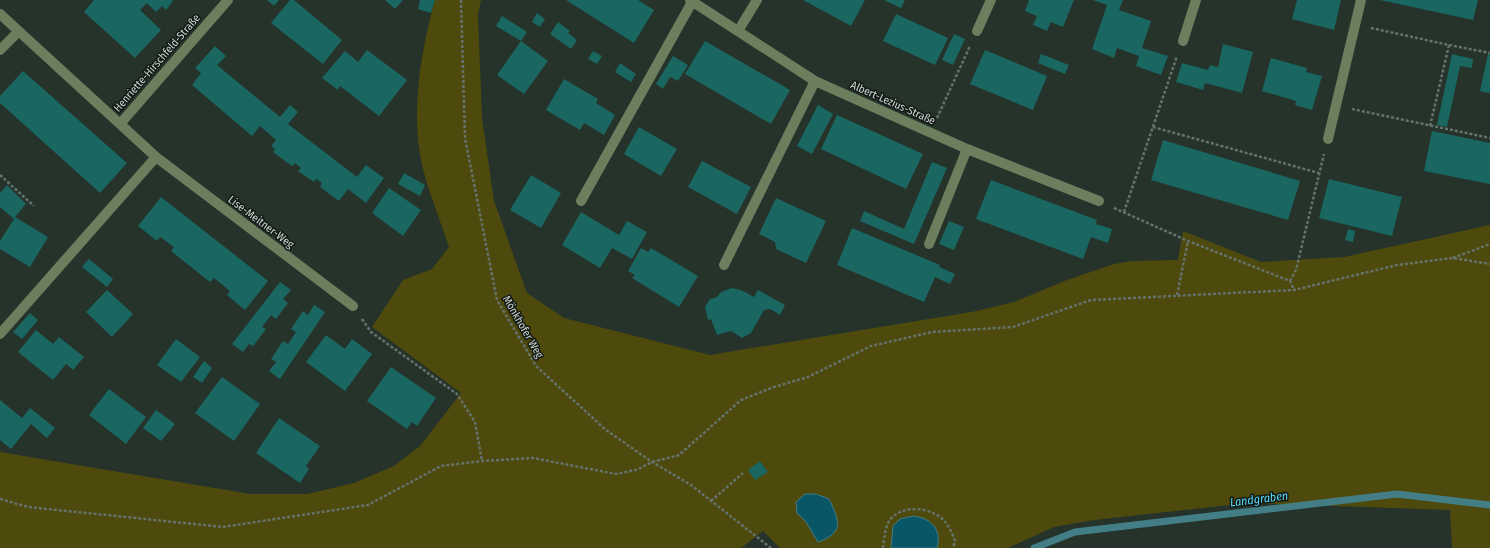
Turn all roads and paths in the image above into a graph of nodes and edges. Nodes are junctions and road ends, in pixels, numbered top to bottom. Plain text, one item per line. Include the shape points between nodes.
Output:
1 (228, 0) edge
2 (460, 0) edge
3 (757, 0) edge
4 (991, 0) edge
5 (1196, 0) edge
6 (1360, 0) edge
7 (691, 1) edge
8 (0, 14) edge
9 (1355, 24) junction
10 (977, 31) joint
11 (18, 32) junction
12 (738, 32) junction
13 (1183, 41) joint
14 (1448, 45) junction
15 (0, 50) edge
16 (1490, 53) edge
17 (815, 81) junction
18 (1336, 106) junction
19 (120, 124) junction
20 (1430, 126) junction
21 (1153, 127) junction
22 (930, 133) junction
23 (1490, 138) edge
24 (1328, 139) joint
25 (967, 149) junction
26 (156, 157) junction
27 (1319, 173) junction
28 (0, 175) edge
29 (581, 201) dead end
30 (1099, 201) joint
31 (34, 206) dead end
32 (1124, 212) junction
33 (1188, 241) junction
34 (929, 244) dead end
35 (1490, 244) edge
36 (1453, 258) junction
37 (1490, 264) edge
38 (724, 265) dead end
39 (1290, 281) junction
40 (1294, 290) junction
41 (1177, 295) junction
42 (353, 306) joint
43 (0, 334) edge
44 (482, 461) junction
45 (652, 462) junction
46 (743, 473) dead end
47 (0, 499) edge
48 (711, 501) junction
49 (771, 548) edge
50 (883, 548) edge
51 (953, 548) edge

1 - 19 street, Henriette-Hirschfeld-Straße
2 - 45 path, Mönkhofer Weg via 465,138 497,300 536,366 606,430
3 - 12 street
4 - 10 street
5 - 13 street
6 - 9 street
7 - 12 street, Albert-Lezius-Straße
7 - 29 street
8 - 11 street, Lise-Meitner-Weg
9 - 14 path
9 - 18 street
10 - 22 path
11 - 15 street
11 - 19 street, Lise-Meitner-Weg
12 - 17 street, Albert-Lezius-Straße
13 - 21 path
14 - 16 path
14 - 20 path
17 - 22 street, Albert-Lezius-Straße
17 - 38 street
18 - 20 path
18 - 24 street
19 - 26 street, Lise-Meitner-Weg
20 - 23 path
21 - 27 path
21 - 32 path
22 - 25 street, Albert-Lezius-Straße
24 - 27 path
25 - 30 street, Albert-Lezius-Straße
25 - 34 street
26 - 42 street, Lise-Meitner-Weg
26 - 43 street
27 - 39 path via 1296,270
28 - 31 path
30 - 32 path
32 - 33 path
33 - 39 path
33 - 41 path
35 - 36 path
36 - 37 path
36 - 40 path via 1397,265
39 - 40 path
40 - 41 path
41 - 45 path via 1091,300 1013,327 932,332 871,346 808,377 740,400 679,454
42 - 44 path via 371,332 457,394 476,422
44 - 45 path via 533,458 616,474 636,470
44 - 47 path via 440,466 368,505 223,527 28,507
45 - 48 path, Mönkhofer Weg via 691,485
46 - 48 path
48 - 49 path, Mönkhofer Weg
50 - 51 path via 888,523 902,510 919,509 936,514 948,525 955,541

